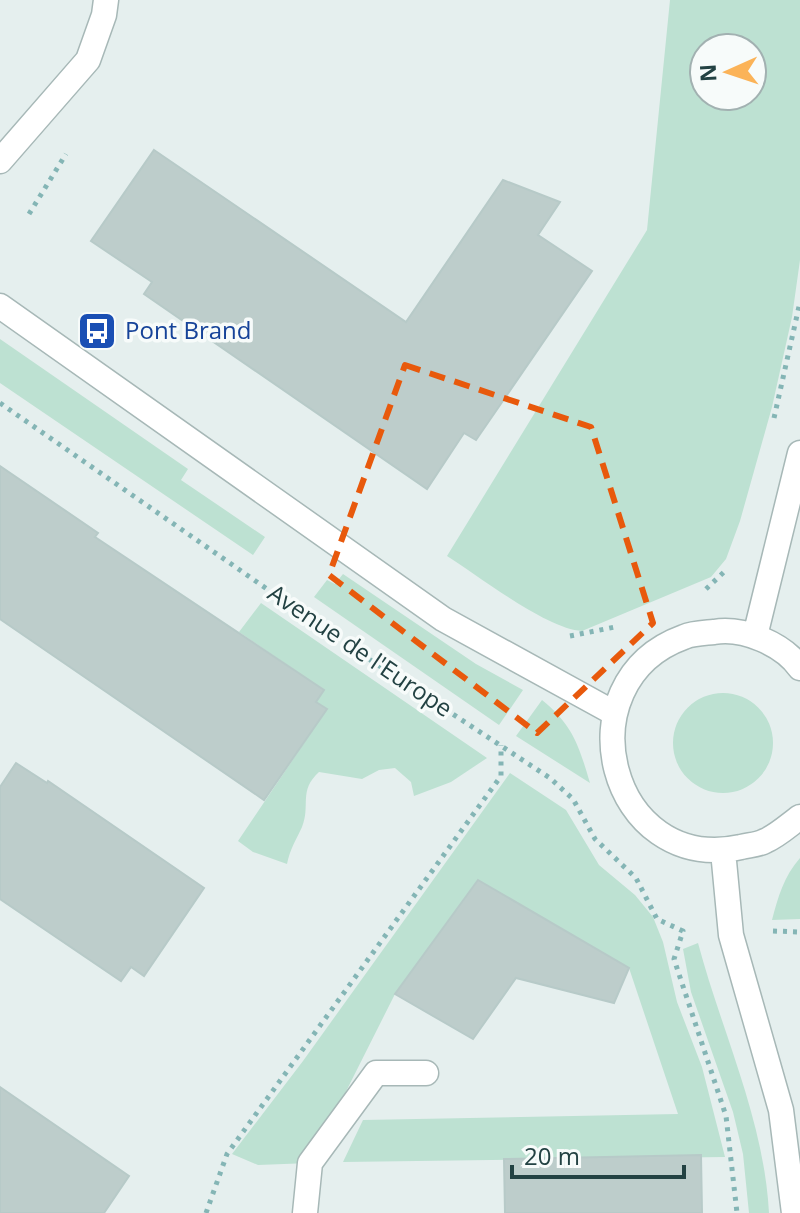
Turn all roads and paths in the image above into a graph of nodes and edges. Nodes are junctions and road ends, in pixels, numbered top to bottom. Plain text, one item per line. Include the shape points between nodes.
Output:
1 (106, 0) edge
2 (0, 161) edge
3 (800, 302) edge
4 (0, 306) edge
5 (0, 403) edge
6 (774, 420) dead end
7 (800, 453) edge
8 (729, 564) dead end
9 (697, 593) dead end
10 (621, 625) dead end
11 (570, 636) dead end
12 (755, 636) junction
13 (800, 668) edge
14 (614, 713) junction
15 (501, 744) junction
16 (800, 817) edge
17 (723, 851) junction
18 (772, 931) dead end
19 (800, 932) edge
20 (426, 1073) dead end
21 (206, 1213) edge
22 (305, 1213) edge
23 (737, 1213) edge
24 (794, 1213) edge

1 - 2 street via 88,60
3 - 6 path
4 - 14 street via 443,619
5 - 15 path, Avenue de l'Europe via 346,644
7 - 12 street
8 - 9 path via 721,577
10 - 11 path
12 - 13 street via 793,658
12 - 14 street via 720,631 684,636 653,654 628,680
14 - 17 street via 611,755 624,794 641,818 665,837 693,848
15 - 21 path via 501,776 227,1154
15 - 23 path, Avenue de l'Europe via 573,799 595,839 636,878 657,919 683,931 674,959 726,1116
16 - 17 street via 764,842
17 - 24 street via 731,935 781,1110
18 - 19 path
20 - 22 street via 376,1073 310,1163

